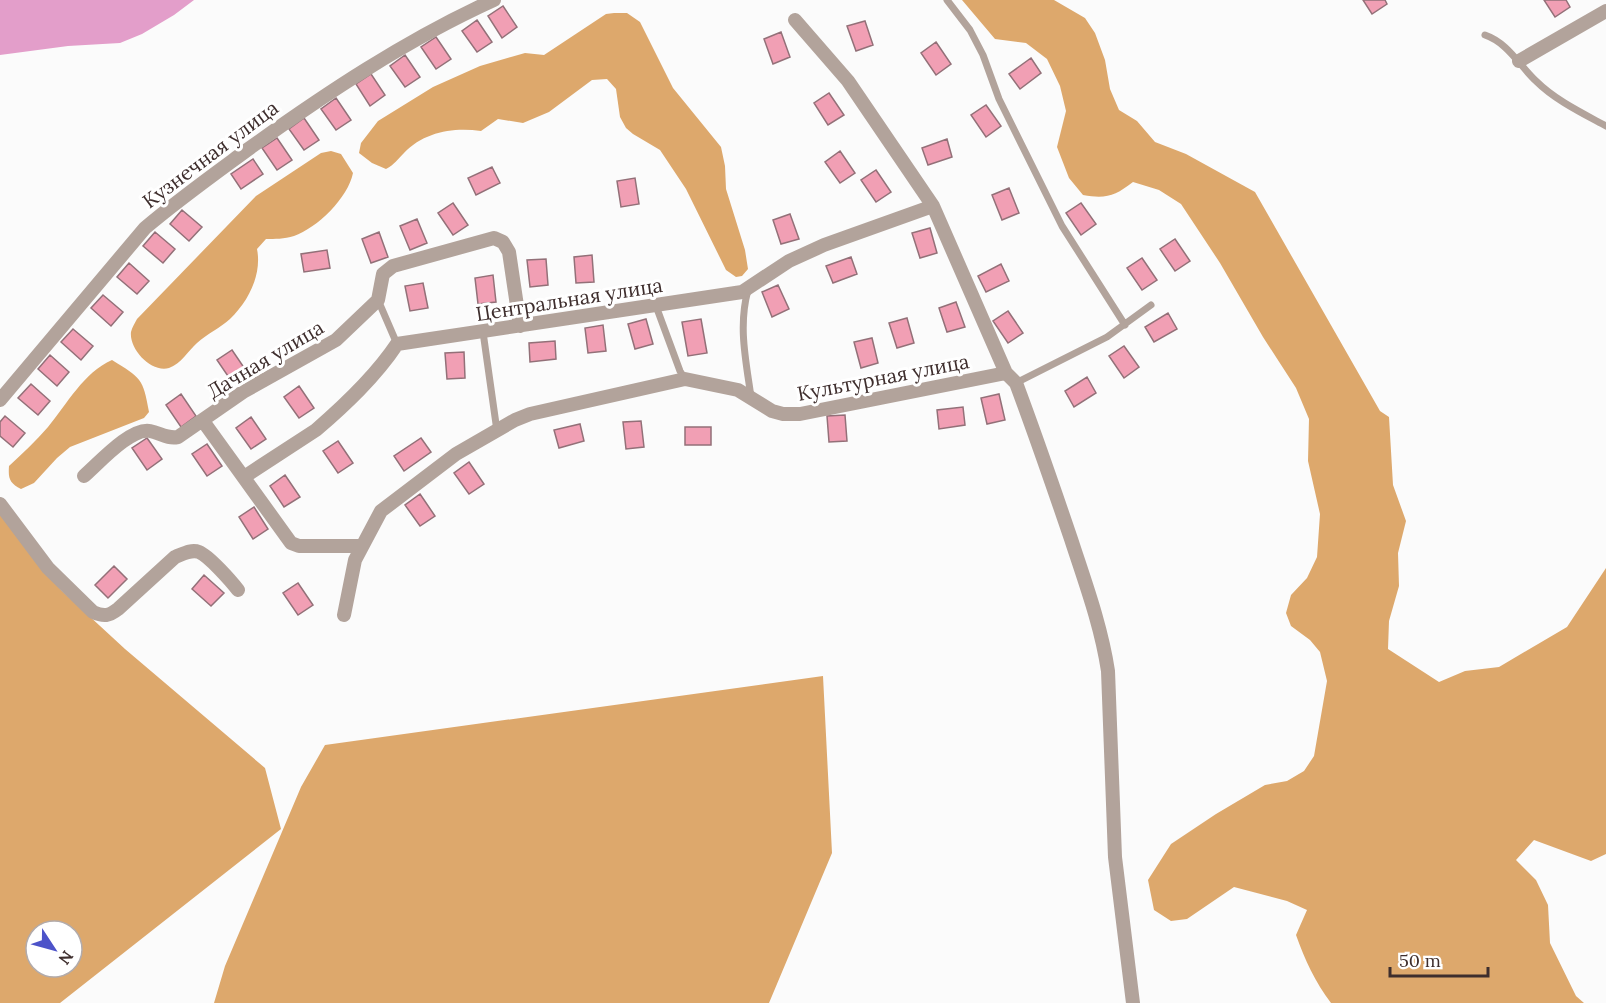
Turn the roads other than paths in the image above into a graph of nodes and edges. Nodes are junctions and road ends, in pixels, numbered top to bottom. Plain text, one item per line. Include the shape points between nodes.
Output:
1 (494, 0) edge
2 (947, 0) edge
3 (1606, 11) edge
4 (795, 20) dead end
5 (1485, 35) dead end
6 (1519, 61) junction
7 (1606, 126) edge
8 (933, 206) junction
9 (749, 289) junction
10 (378, 300) junction
11 (1151, 305) dead end
12 (656, 306) junction
13 (1125, 325) junction
14 (520, 326) junction
15 (483, 332) junction
16 (397, 344) junction
17 (1011, 378) junction
18 (685, 379) junction
19 (752, 397) junction
20 (0, 400) edge
21 (203, 421) junction
22 (497, 431) junction
23 (84, 476) dead end
24 (244, 477) junction
25 (0, 504) edge
26 (361, 546) junction
27 (238, 590) dead end
28 (344, 615) dead end
29 (1133, 1003) edge

1 - 20 street, Кузнечная улица via 402,47 353,78 169,207 145,228
2 - 13 lane via 979,47 999,99 1062,226
3 - 6 street
4 - 8 street via 848,81
5 - 6 lane via 1495,38
6 - 7 lane via 1553,95
8 - 9 street, Центральная улица via 824,245 789,261
8 - 17 street
9 - 12 street, Центральная улица
9 - 19 lane via 742,337
10 - 14 street via 383,273 388,269 494,238 503,242 509,252
10 - 16 lane
10 - 21 street, Дачная улица via 336,340 243,392
11 - 13 lane
12 - 14 street, Центральная улица
12 - 18 lane
13 - 17 lane via 1107,338
14 - 15 street, Центральная улица
15 - 16 street, Центральная улица
15 - 22 lane
16 - 24 street via 380,368 316,430
17 - 19 street, Культурная улица via 800,414 772,411
17 - 29 street via 1092,602 1104,648 1115,857
18 - 19 street, Культурная улица via 727,387
18 - 22 street, Культурная улица via 530,414
21 - 23 street, Дачная улица via 178,437 148,430 132,434
21 - 24 street
22 - 26 street, Культурная улица via 456,454 381,511
24 - 26 street via 291,543
25 - 27 street via 48,568 102,616 118,609 176,557 187,552 198,551 205,556
26 - 28 street, Культурная улица via 349,580

